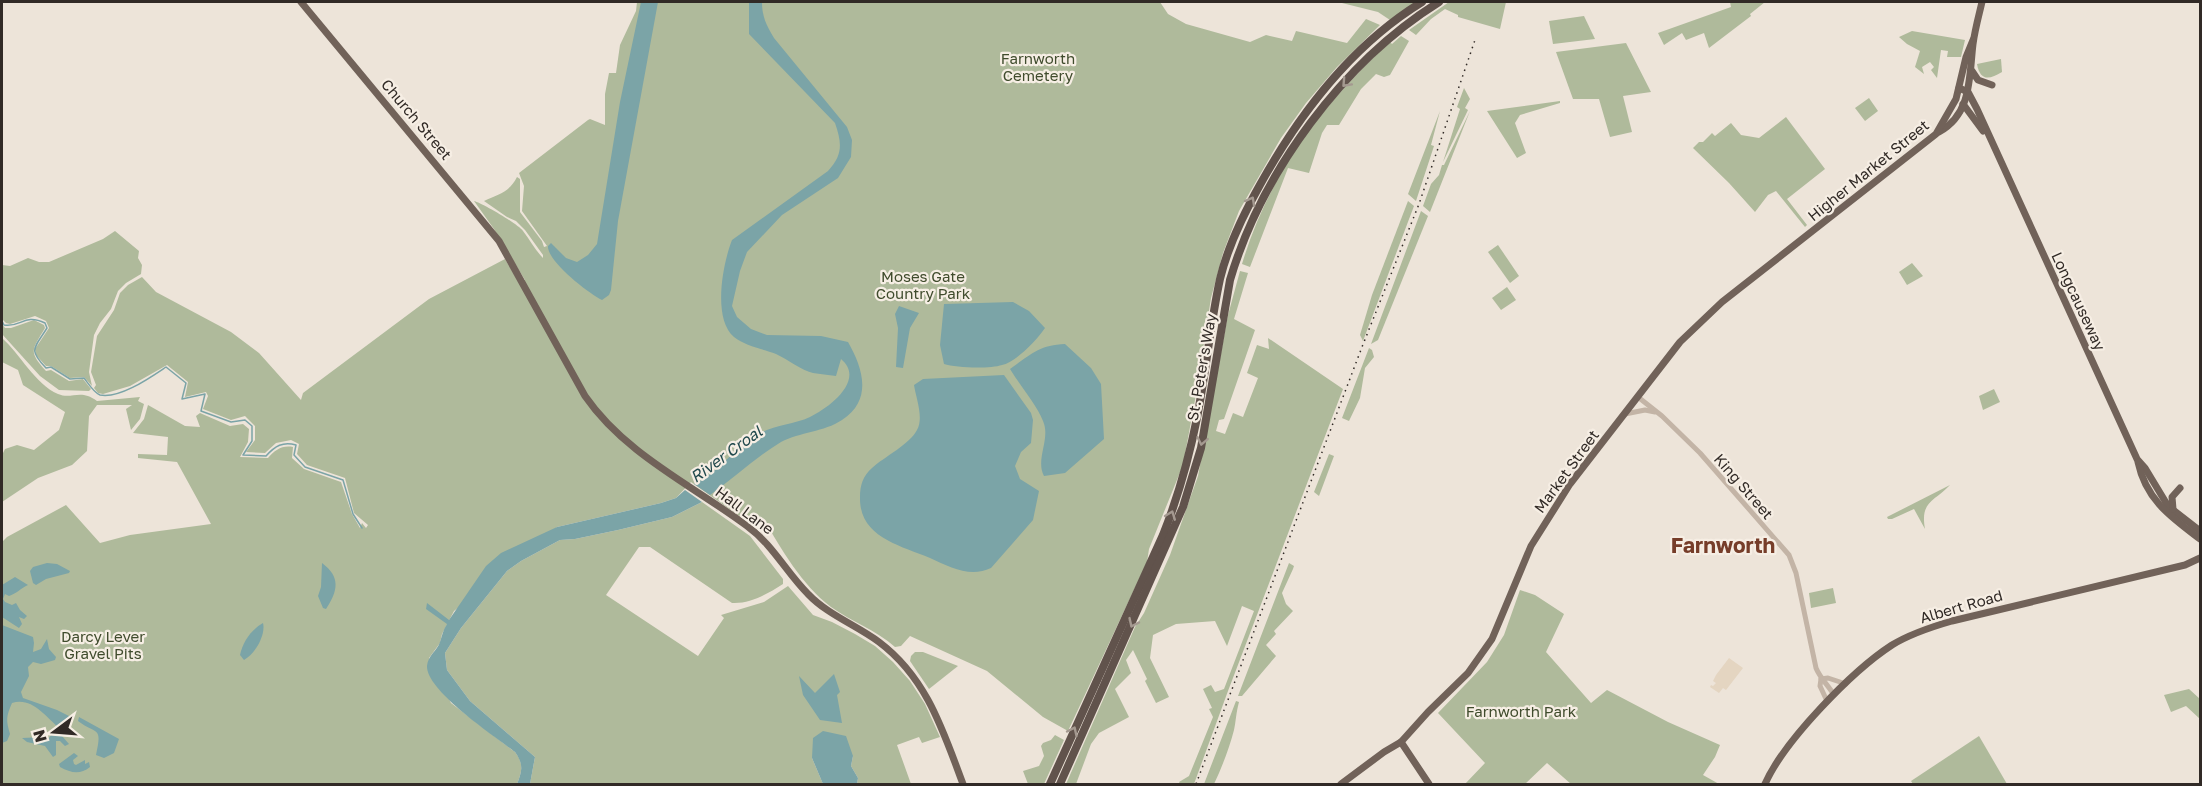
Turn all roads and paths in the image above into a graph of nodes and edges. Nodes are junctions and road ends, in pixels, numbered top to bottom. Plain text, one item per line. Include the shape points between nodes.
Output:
1 (301, 2) edge
2 (1422, 2) edge
3 (1438, 2) edge
4 (1982, 2) edge
5 (1973, 40) junction
6 (1971, 68) junction
7 (1992, 85) dead end
8 (1959, 90) junction
9 (1968, 92) junction
10 (1964, 105) junction
11 (1936, 134) junction
12 (1996, 154) junction
13 (1794, 247) joint
14 (509, 256) joint
15 (1638, 397) junction
16 (1625, 414) junction
17 (1660, 414) junction
18 (2137, 459) junction
19 (2180, 488) dead end
20 (2173, 510) junction
21 (2199, 530) edge
22 (2200, 539) edge
23 (2200, 558) edge
24 (2190, 563) junction
25 (2200, 564) edge
26 (1821, 679) junction
27 (1846, 684) junction
28 (1834, 695) junction
29 (1827, 701) junction
30 (1401, 742) junction
31 (963, 784) edge
32 (1050, 784) edge
33 (1060, 784) edge
34 (1341, 784) edge
35 (1429, 784) edge
36 (1765, 784) edge

1 - 14 main road, Church Street
32 -> 2 highway, St. Peter's Way via 1177,498 1198,416 1221,277 1244,214 1279,151 1318,97 1376,35
3 -> 33 highway, St. Peter's Way via 1386,40 1323,107 1288,154 1254,216 1230,280 1201,448 1183,507
4 - 5 main road
5 - 6 main road
5 - 8 main road, Higher Market Street
6 - 7 main road via 1978,80
6 - 9 main road
8 - 9 main road
8 - 10 main road, Longcauseway
8 - 11 main road, Higher Market Street
9 - 10 main road
9 - 12 main road, Longcauseway
10 - 11 main road via 1953,122
10 - 12 main road, Longcauseway
11 - 13 main road, Higher Market Street
12 - 18 main road, Longcauseway
13 - 15 main road, Market Street via 1702,319
14 - 31 main road, Hall Lane via 592,405 608,425 633,448 758,535 808,594 902,662 922,686 938,716
15 - 16 main road, Market Street
15 - 17 street, King Street
16 - 17 street via 1645,410
16 - 30 main road, Market Street via 1570,484 1531,546 1501,621 1482,656
17 - 26 street, King Street via 1700,453 1788,555 1796,573 1812,657
18 - 20 main road, Longcauseway
18 - 22 main road, Longcauseway via 2161,508
19 - 20 main road via 2172,497
20 - 21 main road, Longcauseway
23 - 24 main road, Albert Road
24 - 25 main road, Albert Road
24 - 27 main road, Albert Road via 1934,627 1891,646
26 - 27 street
26 - 28 street, King Street
26 - 29 street, King Street
27 - 28 main road, Albert Road
28 - 29 main road, Albert Road
29 - 36 main road, Albert Road
30 - 34 main road, Market Street
30 - 35 main road

